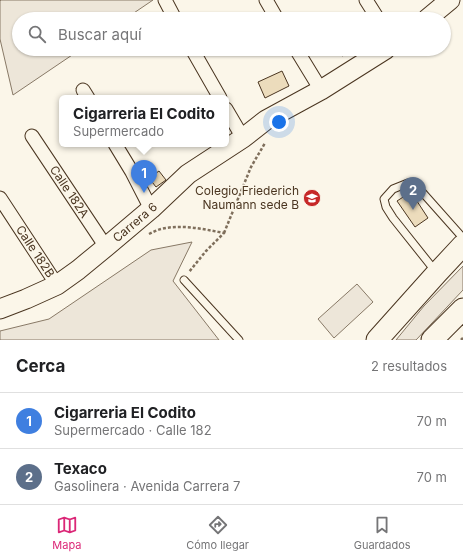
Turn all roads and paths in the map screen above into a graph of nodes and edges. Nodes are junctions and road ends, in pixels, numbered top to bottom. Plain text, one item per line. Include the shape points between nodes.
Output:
1 (164, 0) edge
2 (266, 0) edge
3 (366, 0) edge
4 (450, 0) edge
5 (171, 12) edge
6 (273, 12) edge
7 (374, 12) edge
8 (435, 12) edge
9 (196, 56) edge
10 (300, 56) edge
11 (375, 56) edge
12 (321, 90) junction
13 (218, 95) edge
14 (229, 113) edge
15 (32, 136) dead end
16 (243, 138) junction
17 (266, 142) dead end
18 (117, 147) edge
19 (0, 198) edge
20 (151, 209) junction
21 (224, 233) junction
22 (148, 234) dead end
23 (463, 238) edge
24 (463, 245) edge
25 (106, 247) junction
26 (437, 273) junction
27 (184, 280) joint
28 (57, 285) junction
29 (0, 309) edge
30 (463, 309) edge
31 (239, 340) edge
32 (377, 340) edge
33 (432, 340) edge

1 - 5 street
2 - 6 street
3 - 7 street
4 - 8 street
9 - 13 street
10 - 12 street
11 - 12 street, Carrera 6
12 - 16 street, Carrera 6 via 266,120
14 - 16 street
15 - 25 street, Calle 182A
16 - 20 street, Carrera 6 via 188,174
17 - 21 path via 251,167
18 - 20 street
19 - 28 street, Calle 182B
20 - 25 street, Carrera 6
21 - 22 path via 179,226
21 - 27 path via 190,269
23 - 26 lane via 423,193 408,183 393,189 384,199 393,218
24 - 26 main road
25 - 28 street, Carrera 6
26 - 32 main road
27 - 31 lane
28 - 29 street, Carrera 6
30 - 33 main road

